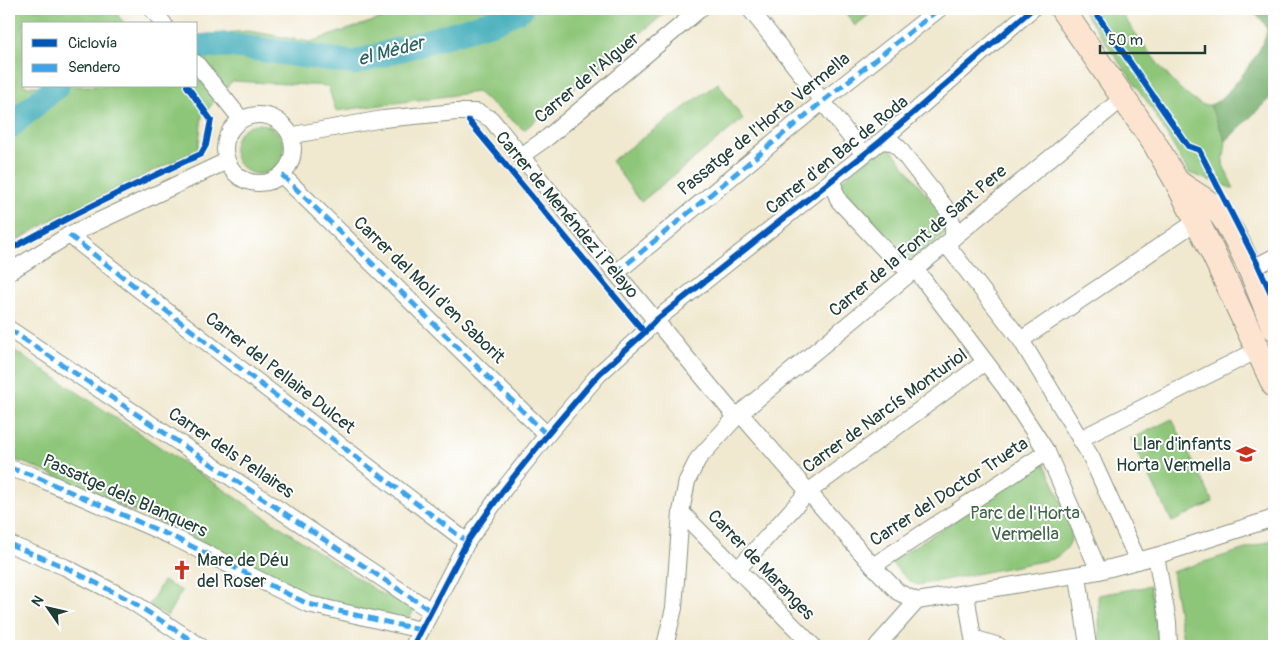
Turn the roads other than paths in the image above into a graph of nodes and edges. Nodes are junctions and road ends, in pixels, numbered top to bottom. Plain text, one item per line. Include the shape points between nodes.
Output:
1 (152, 9) edge
2 (700, 9) edge
3 (750, 9) edge
4 (939, 9) edge
5 (1032, 9) edge
6 (1062, 9) edge
7 (162, 22) edge
8 (198, 66) edge
9 (1123, 98) junction
10 (823, 101) junction
11 (241, 120) junction
12 (292, 139) junction
13 (881, 141) junction
14 (864, 154) junction
15 (521, 156) junction
16 (227, 161) junction
17 (282, 174) junction
18 (834, 177) junction
19 (1177, 182) junction
20 (1197, 221) junction
21 (69, 235) junction
22 (950, 241) junction
23 (1274, 257) edge
24 (916, 270) junction
25 (1249, 270) junction
26 (9, 272) edge
27 (616, 272) junction
28 (656, 320) junction
29 (1274, 328) edge
30 (9, 329) edge
31 (1021, 340) junction
32 (1258, 350) junction
33 (985, 362) junction
34 (1274, 385) edge
35 (738, 415) junction
36 (547, 435) junction
37 (1080, 439) junction
38 (1047, 452) junction
39 (9, 468) edge
40 (808, 492) junction
41 (681, 512) junction
42 (1274, 518) edge
43 (467, 542) junction
44 (9, 544) edge
45 (1156, 556) junction
46 (1138, 561) junction
47 (873, 566) junction
48 (737, 570) junction
49 (1099, 571) junction
50 (1078, 576) junction
51 (966, 594) junction
52 (917, 601) junction
53 (431, 611) junction
54 (422, 630) junction
55 (200, 646) edge
56 (414, 646) edge
57 (665, 646) edge
58 (813, 646) edge
59 (877, 646) edge
60 (999, 646) edge
61 (1088, 646) edge
62 (1169, 646) edge

1 - 7 street
2 - 15 street, Carrer de l'Alguer
3 - 10 street
4 - 10 street, Passatge de l'Horta Vermella
5 - 13 street, Carrer d'en Bac de Roda
6 - 9 street
8 - 11 street
9 - 19 street
9 - 22 street, Carrer de la Font de Sant Pere
10 - 14 street
10 - 27 street, Passatge de l'Horta Vermella
11 - 12 street via 256,115 272,117 284,126
11 - 16 street via 229,133 225,152
12 - 15 street, Carrer de Menéndez i Pelayo via 299,134 383,120 469,111 491,119
12 - 17 street via 293,158
13 - 14 street, Carrer d'en Bac de Roda
13 - 22 street via 892,142 898,147 948,211 953,225
14 - 18 street, Carrer d'en Bac de Roda
15 - 27 street, Carrer de Menéndez i Pelayo
16 - 17 street via 236,175 254,183 265,183
16 - 21 street
17 - 36 street, Carrer del Molí d'en Saborit
18 - 24 street via 839,201 897,263
18 - 28 street, Carrer d'en Bac de Roda
19 - 20 street
19 - 25 street via 1211,204 1222,216
20 - 31 street
20 - 32 street
21 - 26 street
21 - 43 street, Carrer del Pellaire Dulcet
22 - 24 street, Carrer de la Font de Sant Pere
22 - 31 street
23 - 25 street
24 - 33 street
24 - 35 street, Carrer de la Font de Sant Pere
25 - 29 street
27 - 28 street, Carrer de Menéndez i Pelayo
28 - 35 street, Carrer de Menéndez i Pelayo via 731,411
28 - 36 street, Carrer d'en Bac de Roda via 599,374
30 - 53 street, Carrer dels Pellaires
31 - 37 street
32 - 34 street
32 - 37 street
33 - 38 street
33 - 40 street, Carrer de Narcís Monturiol
35 - 40 street, Carrer de Menéndez i Pelayo
35 - 41 street, Carrer de la Font de Sant Pere via 698,459 687,481
36 - 43 street, Carrer d'en Bac de Roda
37 - 46 street
38 - 47 street, Carrer del Doctor Trueta
38 - 49 street
39 - 54 street, Passatge dels Blanquers via 32,475 172,538 308,604
40 - 47 street, Carrer de Menéndez i Pelayo
40 - 48 street, Carrer de Narcís Monturiol
41 - 48 street, Carrer de Maranges
41 - 57 street, Carrer de la Font de Sant Pere via 674,608
42 - 45 street
43 - 53 street, Carrer d'en Bac de Roda
44 - 55 street via 65,567 131,601
45 - 46 street
45 - 62 street
46 - 49 street
47 - 52 street, Carrer de Menéndez i Pelayo via 898,592
48 - 58 street, Carrer de Maranges
49 - 50 street
50 - 51 street
50 - 61 street
51 - 52 street
51 - 60 street via 973,638
52 - 59 street
53 - 54 street, Carrer d'en Bac de Roda
54 - 56 street, Carrer d'en Bac de Roda

